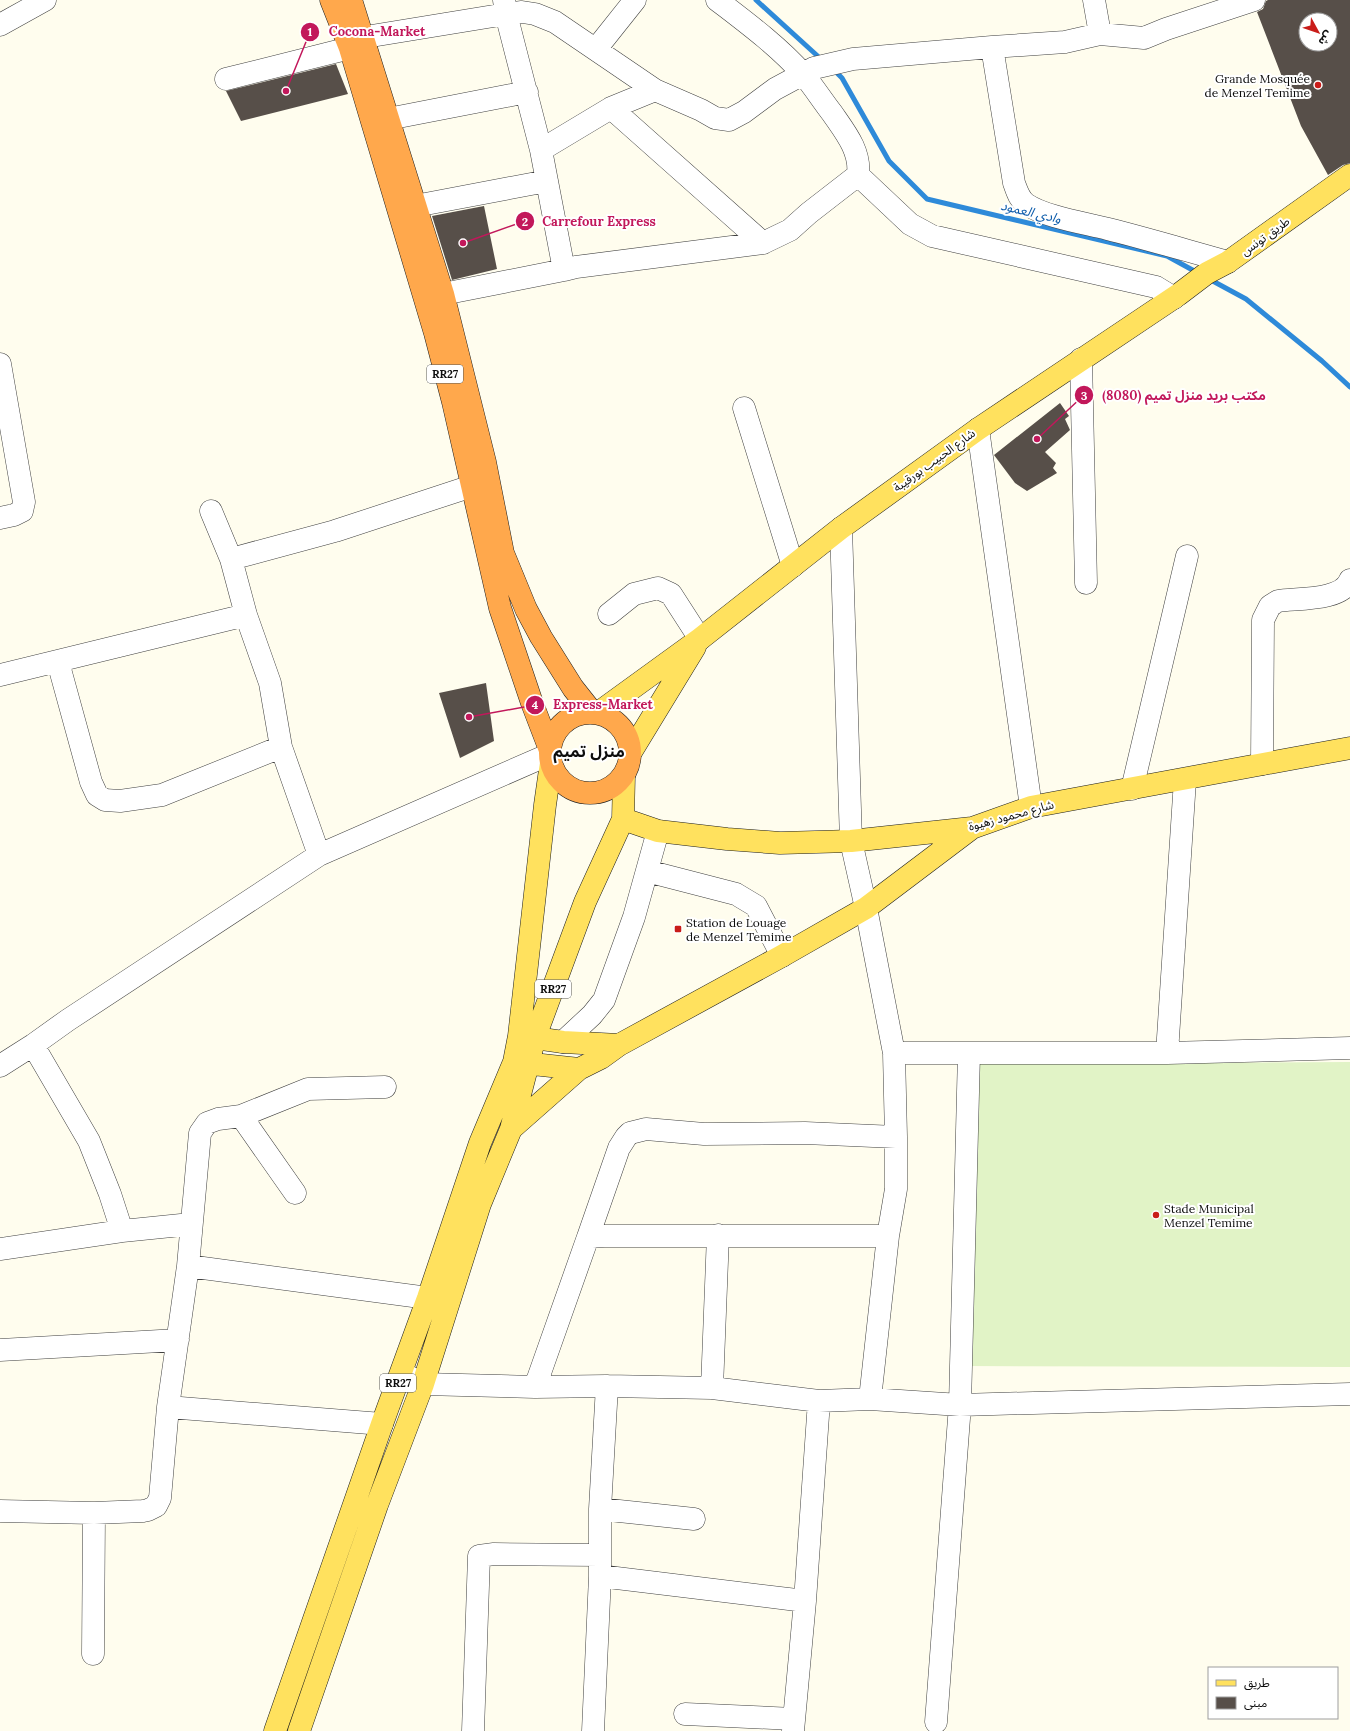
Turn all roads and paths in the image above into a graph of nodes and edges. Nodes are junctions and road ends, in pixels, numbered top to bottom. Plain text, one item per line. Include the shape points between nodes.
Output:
1 (44, 0) edge
2 (331, 0) edge
3 (351, 0) edge
4 (635, 0) edge
5 (718, 0) edge
6 (1094, 0) edge
7 (1254, 0) edge
8 (505, 7) edge
9 (0, 25) edge
10 (1100, 34) junction
11 (353, 41) junction
12 (992, 47) junction
13 (596, 49) junction
14 (808, 71) junction
15 (226, 79) dead end
16 (655, 90) junction
17 (527, 92) junction
18 (611, 108) junction
19 (388, 119) junction
20 (541, 150) junction
21 (1350, 175) edge
22 (858, 176) junction
23 (547, 181) junction
24 (415, 206) junction
25 (763, 243) junction
26 (1228, 262) junction
27 (564, 270) junction
28 (443, 294) junction
29 (1176, 296) junction
30 (1081, 359) junction
31 (0, 364) edge
32 (744, 408) dead end
33 (978, 429) junction
34 (472, 486) junction
35 (211, 511) dead end
36 (0, 518) edge
37 (841, 528) junction
38 (1187, 556) dead end
39 (231, 560) junction
40 (793, 566) junction
41 (1350, 580) edge
42 (1086, 583) dead end
43 (609, 614) dead end
44 (246, 615) junction
45 (700, 639) junction
46 (58, 662) junction
47 (0, 675) edge
48 (595, 712) junction
49 (281, 747) junction
50 (1350, 748) edge
51 (631, 752) junction
52 (550, 756) junction
53 (1262, 764) junction
54 (624, 776) junction
55 (1186, 780) junction
56 (1132, 789) junction
57 (1032, 807) junction
58 (624, 819) junction
59 (972, 828) junction
60 (658, 831) junction
61 (851, 841) junction
62 (319, 855) junction
63 (647, 871) junction
64 (866, 908) junction
65 (782, 956) junction
66 (527, 1036) junction
67 (563, 1042) junction
68 (33, 1045) junction
69 (619, 1045) junction
70 (1350, 1048) edge
71 (894, 1053) junction
72 (969, 1053) junction
73 (1167, 1053) junction
74 (521, 1063) junction
75 (0, 1066) edge
76 (580, 1069) junction
77 (386, 1087) dead end
78 (241, 1116) junction
79 (511, 1129) junction
80 (896, 1137) junction
81 (295, 1193) dead end
82 (191, 1224) junction
83 (122, 1231) junction
84 (718, 1235) junction
85 (888, 1236) junction
86 (588, 1238) junction
87 (0, 1249) edge
88 (188, 1266) junction
89 (428, 1298) junction
90 (178, 1340) junction
91 (0, 1350) edge
92 (402, 1373) junction
93 (423, 1384) junction
94 (607, 1386) junction
95 (535, 1387) junction
96 (712, 1388) junction
97 (1350, 1394) edge
98 (870, 1399) junction
99 (819, 1402) junction
100 (960, 1405) junction
101 (168, 1407) junction
102 (382, 1424) junction
103 (600, 1509) junction
104 (0, 1511) edge
105 (94, 1513) junction
106 (694, 1519) dead end
107 (599, 1566) junction
108 (805, 1601) junction
109 (93, 1654) dead end
110 (685, 1714) dead end
111 (936, 1722) dead end
112 (793, 1725) edge
113 (275, 1731) edge
114 (299, 1731) edge
115 (473, 1731) edge
116 (593, 1731) edge

1 - 9 street
2 - 11 highway, RR27
3 - 11 highway, RR27
4 - 13 street
5 - 14 street
6 - 10 street
7 - 10 street via 1144,38
8 - 11 street
8 - 13 street via 555,22
8 - 17 street
10 - 12 street via 1065,42
11 - 15 street
11 - 19 highway, RR27
11 - 34 highway, RR27 via 435,333
12 - 14 street via 853,59
12 - 26 street via 1014,183 1025,203 1057,216
13 - 16 street
14 - 16 street via 775,89 730,120 716,118
14 - 22 street via 852,144 859,164
16 - 18 street
17 - 19 street
17 - 20 street
18 - 20 street
18 - 25 street
19 - 24 highway, RR27
20 - 23 street
21 - 26 main road, طريق تونس
22 - 25 street via 790,230
22 - 29 street via 910,224 932,236 1156,287
23 - 24 street
23 - 27 street
24 - 28 highway, RR27
25 - 27 street
26 - 29 main road, طريق تونس
27 - 28 street
28 - 48 highway, RR27 via 485,462 503,553 540,636 565,675
29 - 30 main road, شارع الحبيب بورقيبة
30 - 33 main road, شارع الحبيب بورقيبة
30 - 42 street
31 - 36 street via 24,502 22,510
32 - 40 street
33 - 37 main road, شارع الحبيب بورقيبة
33 - 57 street
34 - 39 street via 335,531
34 - 52 highway, RR27 via 500,608
35 - 39 street
37 - 40 main road, شارع الحبيب بورقيبة
37 - 61 street
38 - 56 street
39 - 44 street
40 - 45 main road, شارع الحبيب بورقيبة
41 - 53 street via 1339,592 1278,601 1265,614 1262,649
43 - 45 street via 634,594 658,588 671,594
44 - 46 street
44 - 49 street via 270,683
45 - 48 main road, شارع الحبيب بورقيبة
45 - 51 main road, شارع الحبيب بورقيبة
46 - 47 street
46 - 49 street via 91,782 97,795 106,800 120,801 162,795
48 - 51 highway, RR27 via 607,715 622,726
48 - 52 highway, RR27 via 579,714 559,727 553,738
49 - 62 street
50 - 53 main road, شارع محمود زهيوة
51 - 54 highway, RR27
52 - 54 highway, RR27 via 557,776 565,785 577,791 590,794 603,792
52 - 62 street
52 - 66 main road, RR27
53 - 55 main road, شارع محمود زهيوة
54 - 58 main road, RR27
55 - 56 main road, شارع محمود زهيوة
55 - 73 street
56 - 57 main road, شارع محمود زهيوة
57 - 59 main road, شارع محمود زهيوة
58 - 60 main road, شارع محمود زهيوة
58 - 66 main road, RR27
59 - 61 main road, شارع محمود زهيوة
59 - 64 main road
60 - 61 main road, شارع محمود زهيوة via 780,843
60 - 63 street
61 - 64 street
62 - 68 street
63 - 65 street via 736,894 756,906
63 - 67 street via 634,917 604,1000
64 - 65 main road
64 - 71 street
65 - 69 main road
66 - 67 main road
66 - 74 main road, RR27
67 - 69 main road
68 - 75 street
68 - 83 street via 89,1141
69 - 76 main road
70 - 73 street
71 - 72 street
71 - 80 street
72 - 73 street
72 - 100 street
74 - 76 main road
74 - 79 main road, RR27
74 - 89 main road, RR27 via 480,1143
76 - 79 main road
77 - 78 street via 308,1089
78 - 81 street
78 - 82 street via 207,1123 200,1133
79 - 93 main road, RR27 via 480,1204
80 - 85 street via 896,1189
80 - 86 street via 805,1133 704,1134 653,1129 630,1133 619,1148
82 - 83 street
82 - 88 street
83 - 87 street
84 - 85 street
84 - 86 street
84 - 96 street
85 - 98 street
86 - 95 street
88 - 89 street
88 - 90 street
89 - 92 main road, RR27
90 - 91 street
90 - 101 street
92 - 93 street
92 - 102 main road, RR27
93 - 95 street
93 - 114 main road, RR27 via 377,1506
94 - 95 street
94 - 96 street
94 - 103 street
96 - 99 street
97 - 100 street
98 - 99 street
98 - 100 street
99 - 108 street
100 - 111 street
101 - 102 street
101 - 105 street via 158,1503 148,1510
102 - 113 main road, RR27
103 - 106 street
103 - 107 street
104 - 105 street
105 - 109 street
107 - 108 street
107 - 115 street via 494,1554 479,1556
107 - 116 street
108 - 112 street
110 - 112 street

